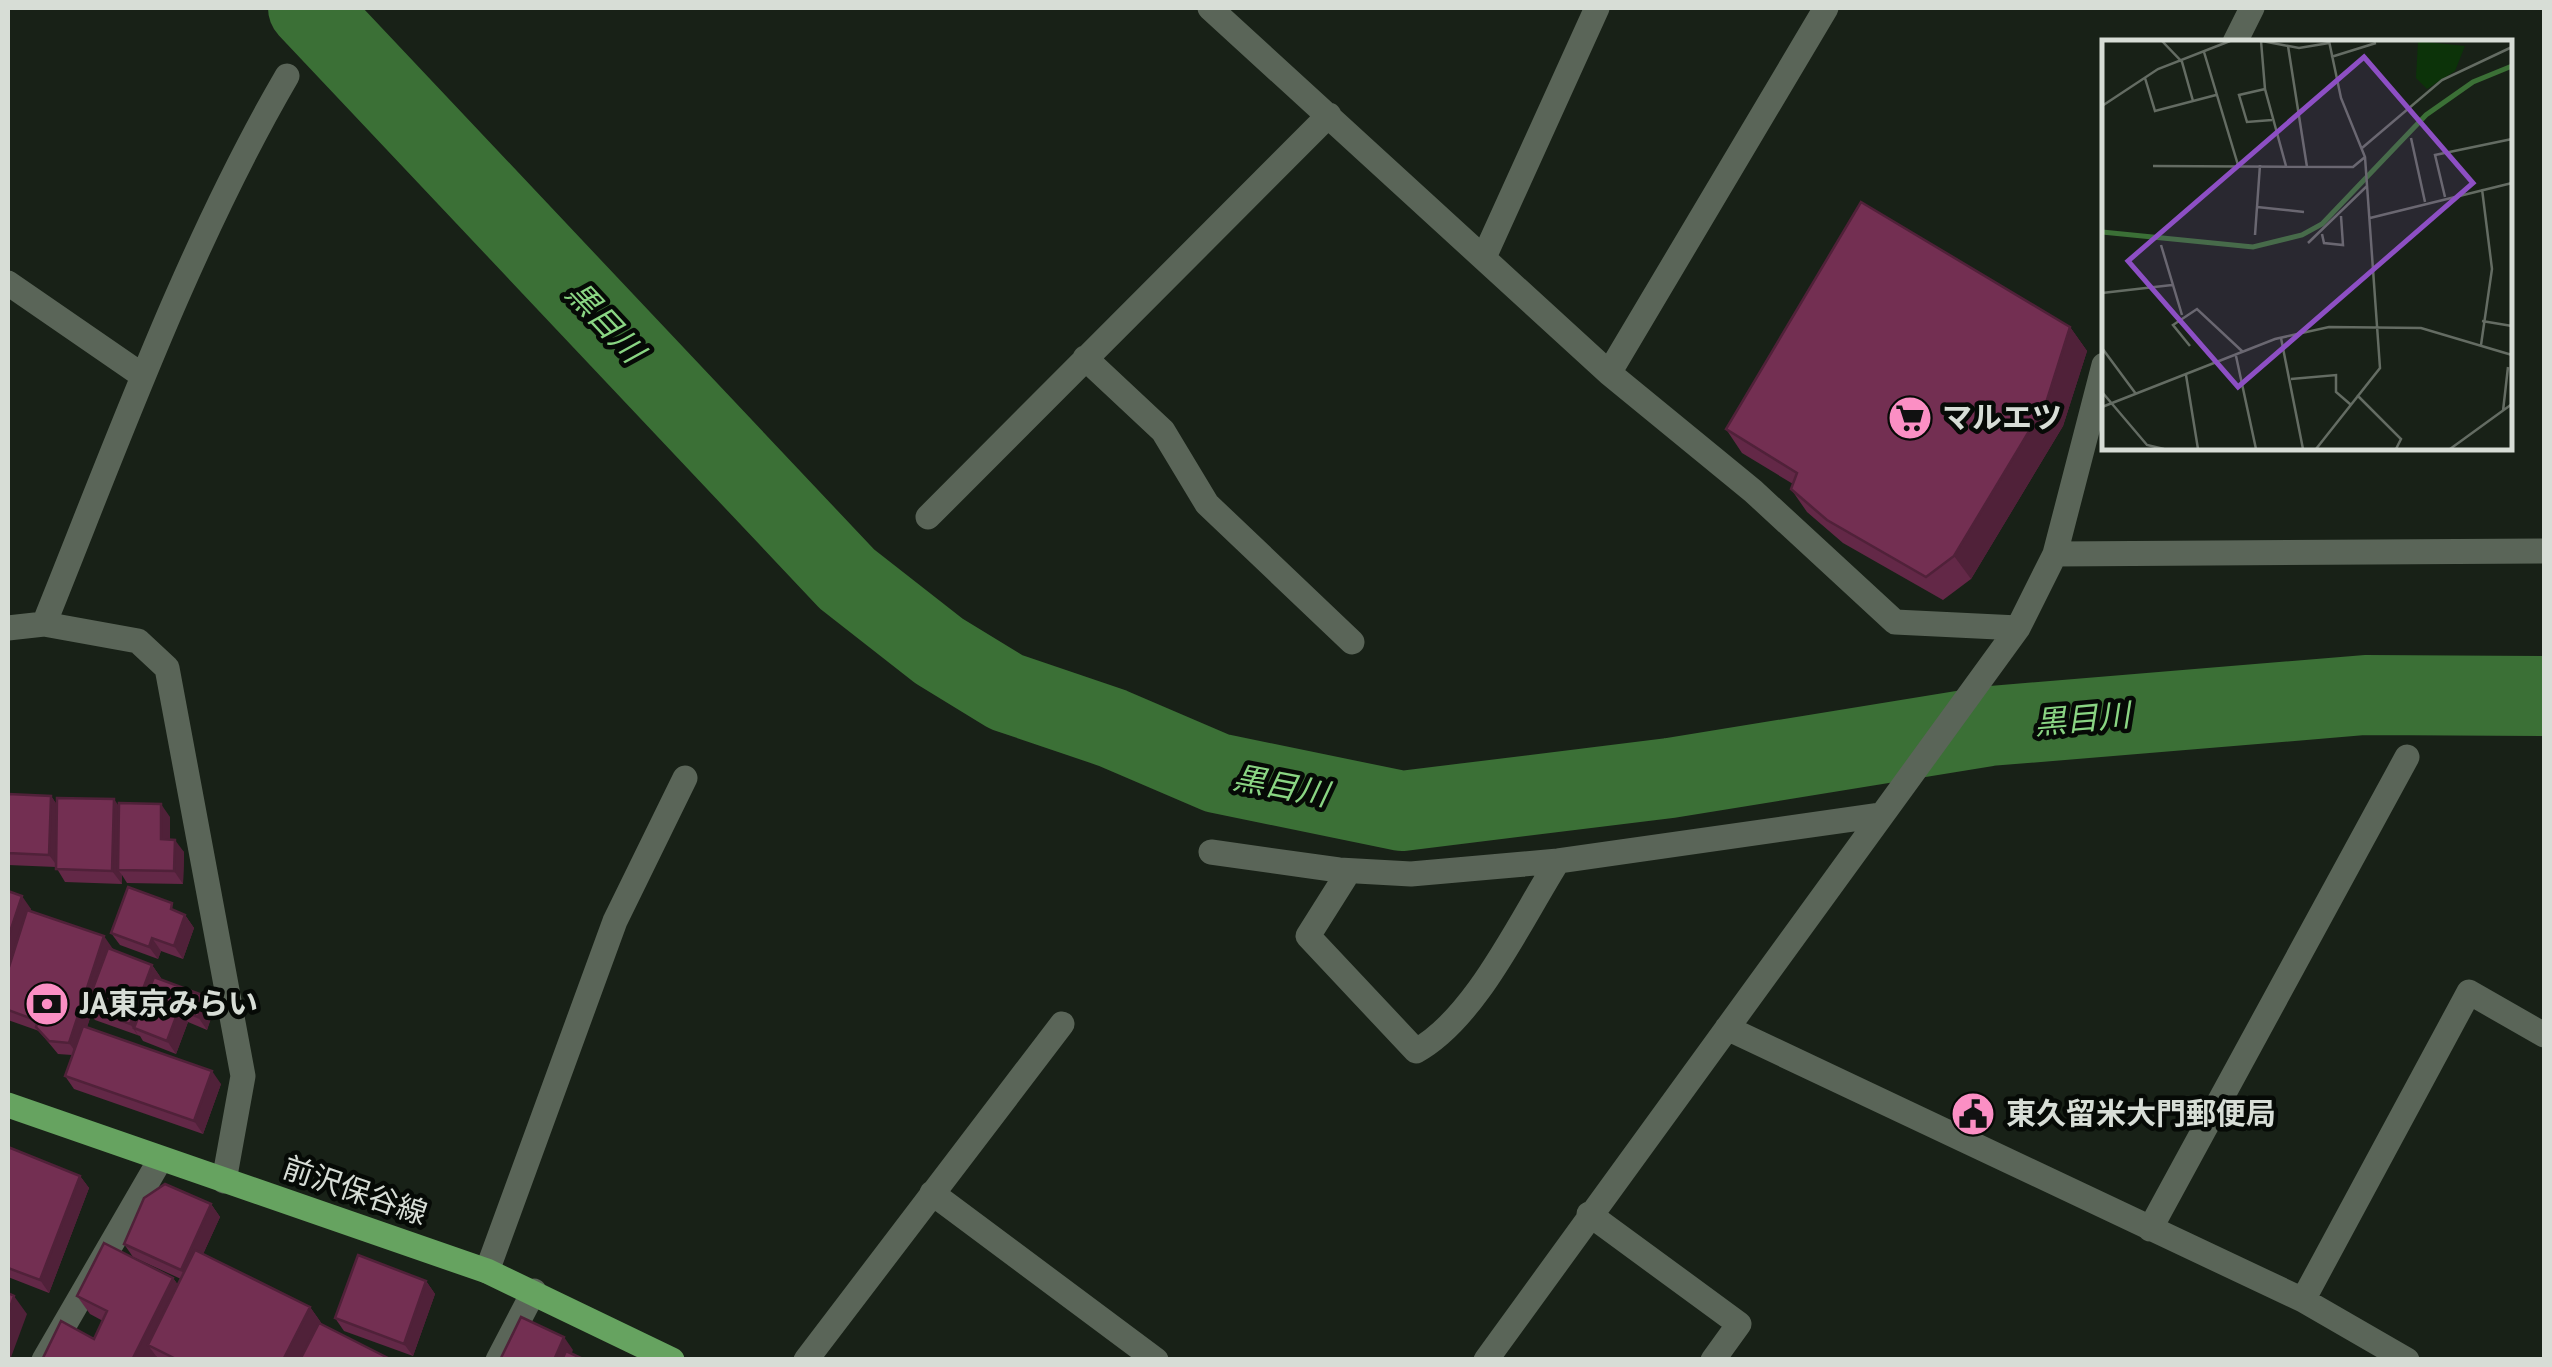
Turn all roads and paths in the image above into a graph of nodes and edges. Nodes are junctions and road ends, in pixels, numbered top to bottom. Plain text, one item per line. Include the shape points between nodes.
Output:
1 (1210, 8) edge
2 (1597, 8) edge
3 (1826, 8) edge
4 (2252, 8) edge
5 (2236, 40) edge
6 (287, 76) dead end
7 (1329, 115) junction
8 (1485, 256) junction
9 (8, 284) edge
10 (1085, 358) junction
11 (1609, 373) junction
12 (2102, 373) edge
13 (143, 376) junction
14 (928, 517) dead end
15 (2544, 550) edge
16 (2056, 554) junction
17 (44, 624) junction
18 (8, 628) edge
19 (2018, 628) junction
20 (1352, 642) dead end
21 (2406, 757) dead end
22 (685, 778) dead end
23 (1880, 816) junction
24 (1211, 852) dead end
25 (1558, 861) junction
26 (1349, 871) junction
27 (1062, 1024) dead end
28 (1726, 1028) junction
29 (2544, 1035) edge
30 (8, 1105) edge
31 (160, 1160) junction
32 (224, 1181) junction
33 (932, 1193) junction
34 (1589, 1214) junction
35 (2150, 1229) junction
36 (488, 1271) junction
37 (534, 1291) junction
38 (2303, 1300) junction
39 (44, 1360) edge
40 (498, 1360) edge
41 (672, 1360) edge
42 (806, 1360) edge
43 (1156, 1360) edge
44 (1486, 1360) edge
45 (1714, 1360) edge
46 (2407, 1360) edge

1 - 7 street
2 - 8 street
3 - 11 street
4 - 5 street
6 - 13 street
7 - 8 street
7 - 10 street
8 - 11 street
9 - 13 street
10 - 14 street
10 - 20 street via 1162,431 1207,504
11 - 19 street via 1753,490 1895,622
12 - 16 street
13 - 17 street
15 - 16 street
16 - 19 street
17 - 18 street
17 - 32 street via 138,641 168,668 243,1076
19 - 23 street
21 - 35 street
22 - 36 street via 615,922
23 - 25 street
23 - 28 street
24 - 26 street
25 - 26 street via 1410,874
25 - 26 street via 1462,1012 1416,1051 1308,936
27 - 33 street
28 - 34 street
28 - 35 street
29 - 38 street via 2469,992
30 - 31 main road, 前沢保谷線
31 - 32 main road, 前沢保谷線
31 - 39 street
32 - 36 main road, 前沢保谷線
33 - 42 street
33 - 43 street
34 - 44 street
34 - 45 street via 1739,1324
35 - 38 street
36 - 37 main road, 前沢保谷線
37 - 40 street
37 - 41 main road, 前沢保谷線
38 - 46 street

